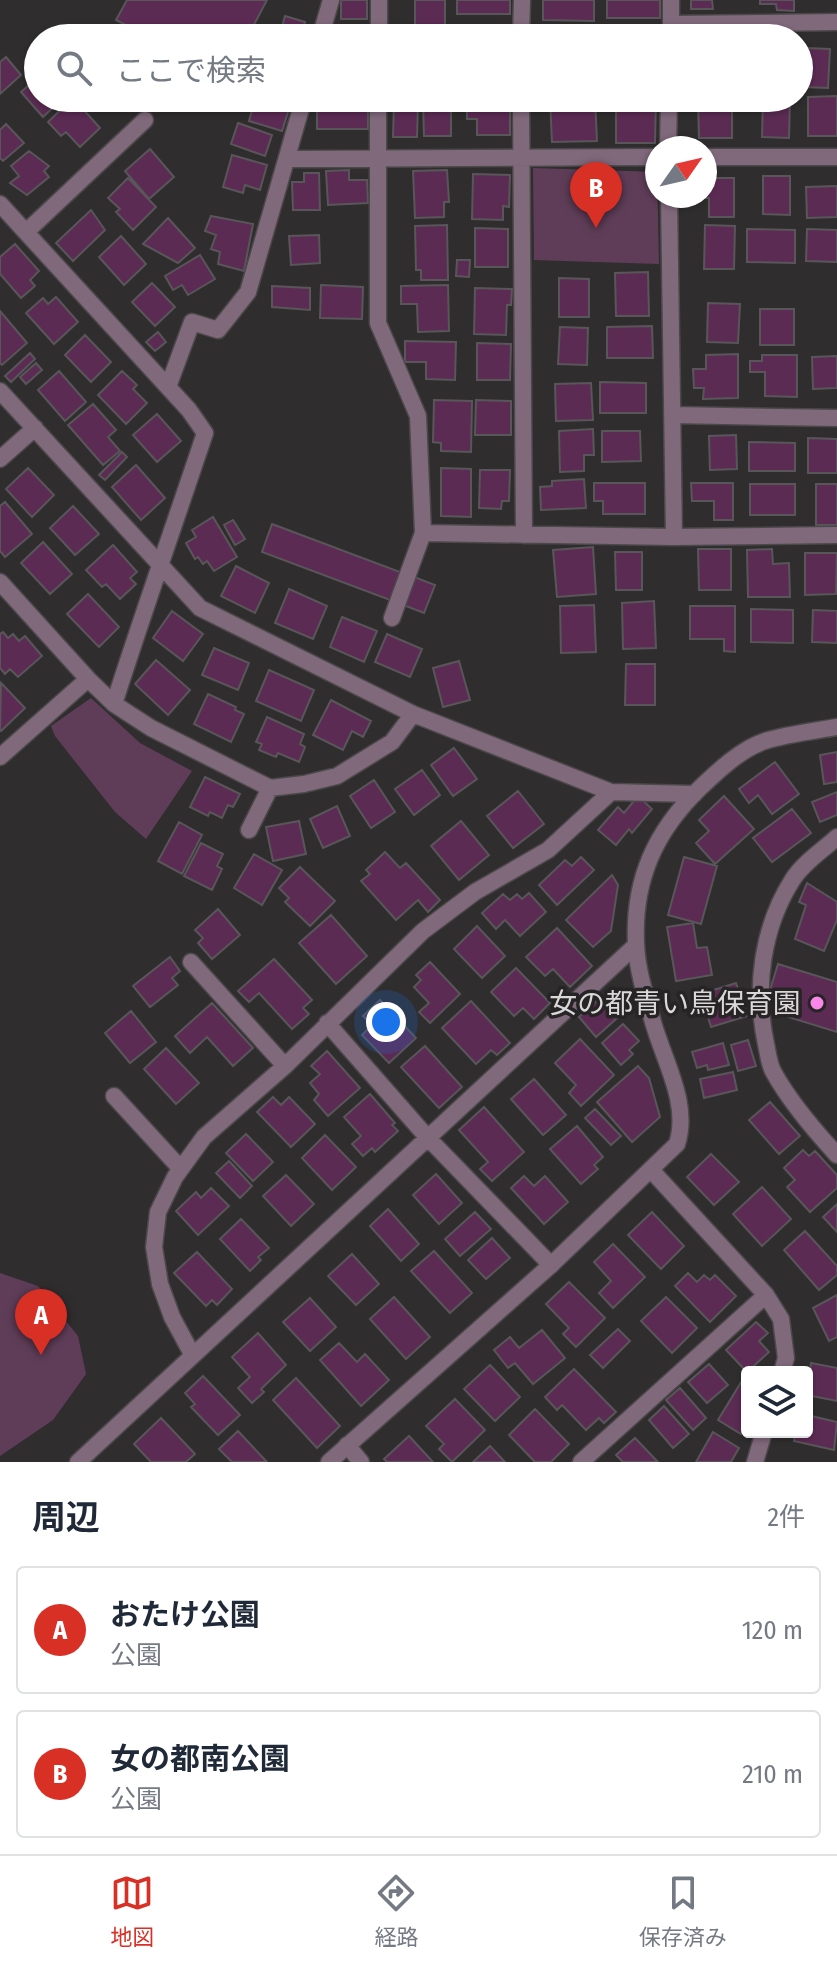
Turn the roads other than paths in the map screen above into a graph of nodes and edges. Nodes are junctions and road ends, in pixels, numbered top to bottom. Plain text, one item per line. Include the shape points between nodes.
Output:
1 (331, 0) edge
2 (379, 0) edge
3 (522, 0) edge
4 (671, 0) edge
5 (837, 22) edge
6 (324, 24) edge
7 (379, 24) edge
8 (521, 24) edge
9 (671, 24) edge
10 (800, 24) edge
11 (300, 112) edge
12 (378, 112) edge
13 (521, 112) edge
14 (669, 112) edge
15 (145, 120) dead end
16 (668, 136) edge
17 (378, 157) junction
18 (521, 157) junction
19 (645, 157) edge
20 (717, 157) edge
21 (837, 157) edge
22 (287, 159) junction
23 (0, 204) edge
24 (669, 208) edge
25 (26, 232) junction
26 (168, 387) junction
27 (0, 391) edge
28 (673, 415) junction
29 (837, 418) edge
30 (35, 428) junction
31 (0, 459) edge
32 (423, 533) junction
33 (524, 535) junction
34 (837, 535) edge
35 (674, 537) junction
36 (158, 565) junction
37 (0, 582) edge
38 (392, 618) dead end
39 (88, 679) junction
40 (114, 704) junction
41 (413, 714) junction
42 (837, 727) edge
43 (0, 757) edge
44 (270, 788) junction
45 (611, 792) junction
46 (694, 794) junction
47 (249, 830) dead end
48 (837, 837) edge
49 (636, 945) junction
50 (191, 962) dead end
51 (327, 1023) junction
52 (285, 1066) junction
53 (114, 1096) dead end
54 (427, 1137) junction
55 (837, 1155) edge
56 (181, 1169) junction
57 (652, 1171) junction
58 (551, 1265) junction
59 (766, 1295) junction
60 (192, 1354) junction
61 (784, 1366) edge
62 (762, 1438) edge
63 (347, 1445) junction
64 (78, 1462) edge
65 (329, 1462) edge
66 (361, 1462) edge
67 (581, 1462) edge
68 (755, 1462) edge

1 - 6 street
2 - 7 street
3 - 8 street
4 - 9 street
5 - 10 street
11 - 22 street
12 - 17 street
13 - 18 street
14 - 16 street
15 - 25 street
17 - 18 street
17 - 22 street
17 - 32 street via 378,323 418,416
18 - 19 street
18 - 33 street
20 - 21 street
22 - 26 street via 248,292 218,330 192,322
23 - 25 street
24 - 28 street
25 - 26 street
26 - 36 street via 205,433
27 - 30 street
28 - 29 street
28 - 35 street
30 - 31 street
30 - 36 street
32 - 33 street
32 - 38 street
33 - 35 street
34 - 35 street
36 - 40 street
36 - 41 street via 200,608
37 - 39 street
39 - 40 street
39 - 43 street
40 - 44 street
41 - 44 street via 392,742 337,776
41 - 45 street
42 - 46 street via 763,742 724,765
44 - 47 street
45 - 46 street
45 - 51 street via 548,850 475,892 423,931
46 - 49 street via 673,815 639,887
48 - 55 street via 794,876 774,915 765,945 762,1027 772,1071
49 - 54 street
49 - 57 street via 683,1128 677,1144
50 - 52 street
51 - 52 street
51 - 54 street
52 - 56 street via 204,1137
53 - 56 street
54 - 58 street
54 - 60 street
56 - 60 street via 158,1212 154,1247 164,1295
57 - 58 street
57 - 59 street
58 - 63 street
59 - 61 street via 781,1319
59 - 67 street
60 - 64 street
62 - 68 street
63 - 65 street
63 - 66 street

